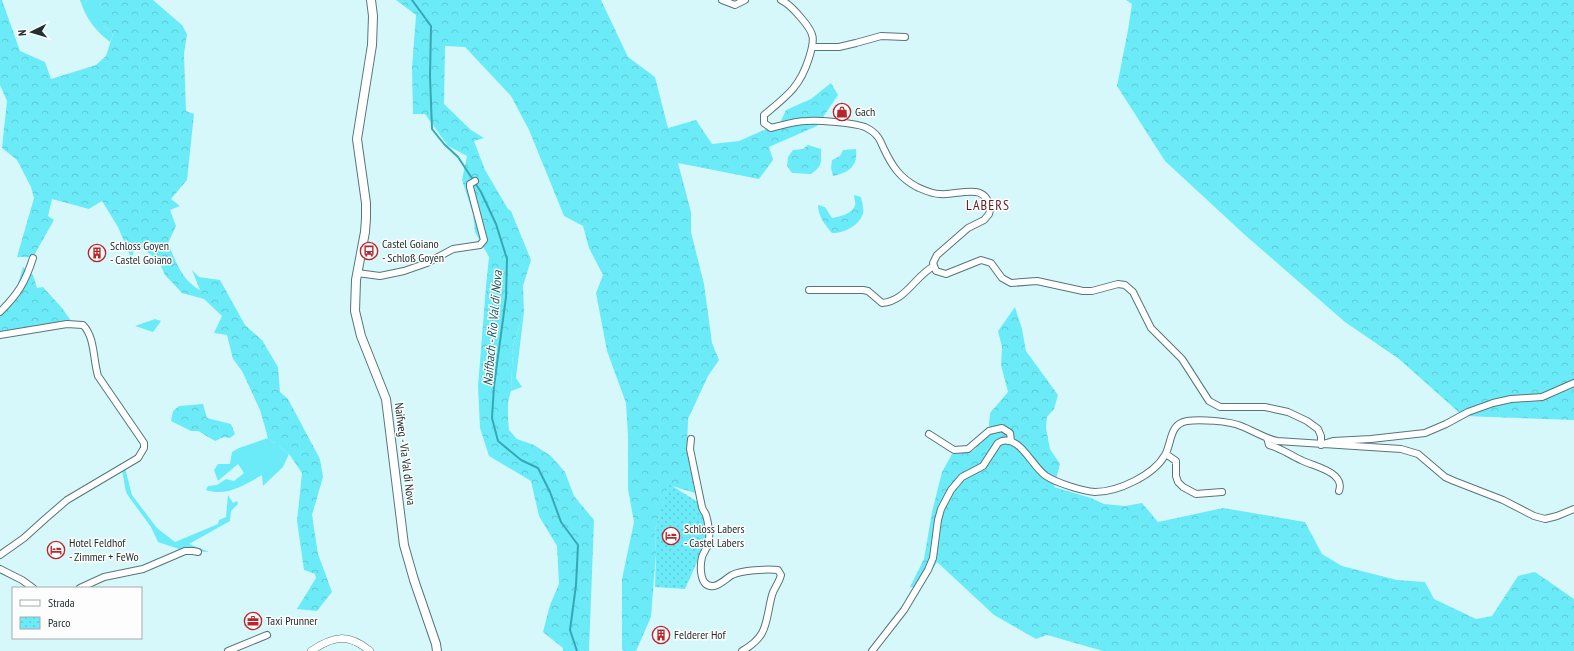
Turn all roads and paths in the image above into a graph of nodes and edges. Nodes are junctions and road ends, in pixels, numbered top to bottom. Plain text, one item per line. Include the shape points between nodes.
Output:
1 (371, 0) edge
2 (722, 0) edge
3 (745, 0) edge
4 (781, 0) edge
5 (906, 37) dead end
6 (812, 47) junction
7 (473, 182) dead end
8 (33, 258) dead end
9 (934, 266) junction
10 (357, 273) junction
11 (809, 290) dead end
12 (0, 312) edge
13 (0, 335) edge
14 (1574, 383) edge
15 (929, 434) dead end
16 (1266, 438) junction
17 (691, 439) dead end
18 (1011, 441) junction
19 (1321, 445) junction
20 (1166, 454) junction
21 (1339, 491) dead end
22 (1222, 492) dead end
23 (1574, 509) edge
24 (198, 552) dead end
25 (0, 555) edge
26 (0, 569) edge
27 (32, 587) edge
28 (82, 587) edge
29 (267, 635) dead end
30 (228, 651) edge
31 (311, 651) edge
32 (370, 651) edge
33 (437, 651) edge
34 (742, 651) edge
35 (872, 651) edge

1 - 10 main road, Naifweg - Via Val di Nova via 372,45 358,139 366,218
2 - 3 street via 735,5
4 - 6 street via 794,9 810,28
5 - 6 street via 881,36 838,47
6 - 9 street via 801,79 788,95 764,114 764,123 771,128 808,121 865,127 877,135 896,171 910,183 926,191 941,194 976,191 983,195 988,202 989,214 936,255
7 - 10 street via 470,188 484,240 480,245 454,249 404,271 380,276
8 - 12 street via 27,278 15,297
9 - 11 street via 926,270 905,292 882,303 868,291
9 - 19 street via 936,271 946,274 981,260 991,263 1002,278 1011,283 1038,281 1083,291 1125,285 1133,292 1151,328 1182,359 1209,401 1220,407 1265,407 1288,412 1307,421 1318,430
10 - 33 main road, Naifweg - Via Val di Nova via 354,303 357,324 386,399 404,545
13 - 25 street via 67,324 83,325 91,337 98,376 144,443 138,458 67,500 24,538
14 - 19 street via 1542,397 1492,403 1468,412 1437,429 1418,434 1333,441
15 - 18 street via 954,450 968,449 988,431 1002,428 1010,433
16 - 19 street
16 - 20 street via 1241,425 1186,421 1172,433
16 - 21 street via 1269,445 1332,473 1339,481
17 - 34 street via 690,449 709,535 702,558 702,580 708,585 715,586 734,574 744,572 771,569 778,570 781,575 774,589 765,628 757,641
18 - 20 street via 1046,476 1093,492 1108,491 1128,484 1151,470
18 - 35 street via 998,443 983,466 962,477 951,490 941,509 933,558 928,570 904,610
19 - 23 street via 1401,449 1418,454 1454,481 1545,519
20 - 22 street via 1176,461 1176,476 1183,487 1196,494
24 - 28 street via 185,551 143,569 104,577
26 - 27 street
29 - 30 street
31 - 32 street via 327,641 341,638 353,640

